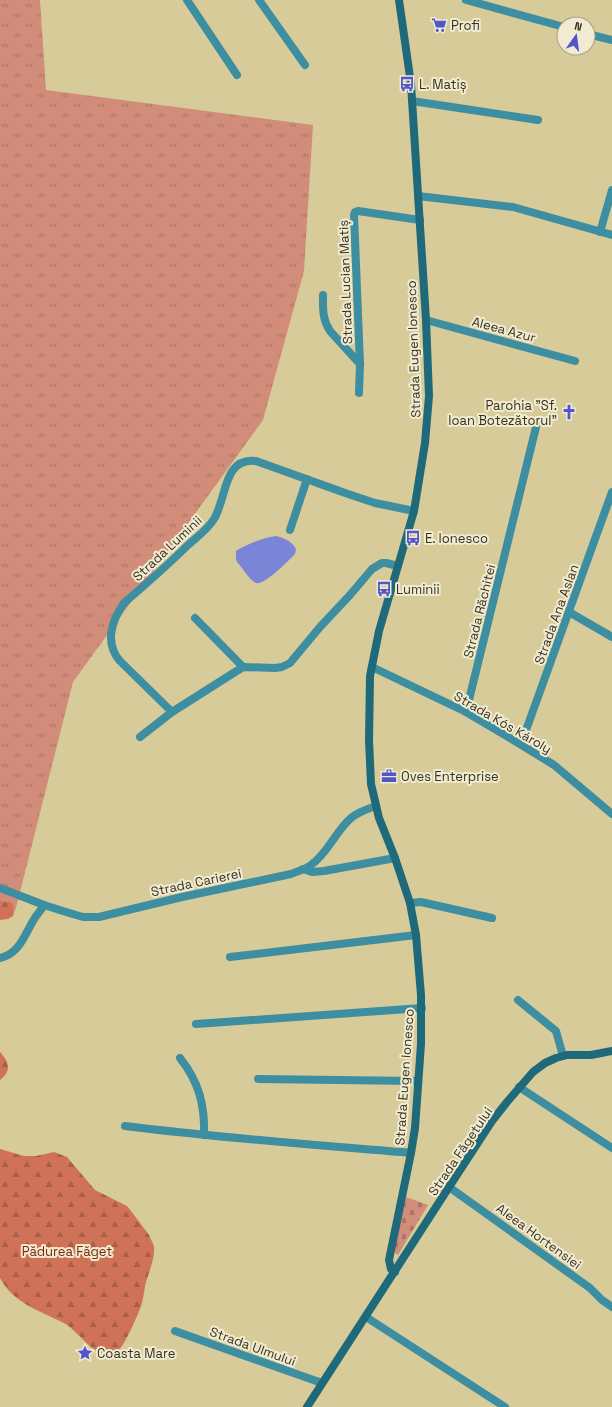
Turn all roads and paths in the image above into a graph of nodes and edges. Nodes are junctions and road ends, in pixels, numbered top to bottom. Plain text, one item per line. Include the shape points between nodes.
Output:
1 (187, 0) edge
2 (259, 0) edge
3 (398, 0) edge
4 (466, 0) edge
5 (556, 25) edge
6 (596, 36) edge
7 (612, 40) edge
8 (305, 65) dead end
9 (237, 75) dead end
10 (412, 101) junction
11 (538, 120) dead end
12 (612, 190) edge
13 (418, 196) junction
14 (420, 220) junction
15 (600, 232) junction
16 (612, 235) edge
17 (323, 295) dead end
18 (426, 320) junction
19 (575, 361) dead end
20 (360, 364) junction
21 (359, 393) dead end
22 (537, 423) dead end
23 (307, 479) junction
24 (612, 492) edge
25 (414, 511) junction
26 (290, 530) dead end
27 (398, 566) junction
28 (569, 612) junction
29 (195, 618) dead end
30 (612, 637) edge
31 (244, 667) junction
32 (372, 667) junction
33 (172, 712) junction
34 (466, 712) junction
35 (140, 737) dead end
36 (521, 744) junction
37 (376, 806) junction
38 (612, 814) edge
39 (395, 858) junction
40 (304, 869) junction
41 (0, 888) edge
42 (410, 902) junction
43 (44, 905) junction
44 (492, 918) dead end
45 (416, 935) junction
46 (230, 957) dead end
47 (0, 958) edge
48 (518, 1000) dead end
49 (422, 1008) junction
50 (196, 1024) dead end
51 (612, 1051) edge
52 (563, 1056) junction
53 (180, 1058) dead end
54 (314, 1074) dead end
55 (258, 1079) dead end
56 (416, 1081) junction
57 (519, 1088) junction
58 (125, 1126) dead end
59 (204, 1135) junction
60 (612, 1148) edge
61 (411, 1153) junction
62 (449, 1187) junction
63 (395, 1272) junction
64 (612, 1307) edge
65 (366, 1317) junction
66 (176, 1331) dead end
67 (322, 1383) junction
68 (307, 1407) edge
69 (505, 1407) edge

1 - 9 street
2 - 8 street
3 - 10 street, Strada Eugen Ionesco
4 - 5 street
6 - 7 street
10 - 11 street
10 - 13 street, Strada Eugen Ionesco
12 - 15 street
13 - 14 street, Strada Eugen Ionesco
13 - 15 street via 513,207
14 - 18 street, Strada Eugen Ionesco
14 - 20 street, Strada Lucian Matiș via 355,212
15 - 16 street
17 - 20 street via 326,325
18 - 19 street, Aleea Azur
18 - 25 street, Strada Eugen Ionesco via 429,402 426,443
20 - 21 street, Strada Lucian Matiș
22 - 34 street, Strada Răchitei
23 - 25 street, Strada Luminii via 375,503
23 - 26 street
23 - 33 street, Strada Luminii via 256,461 245,460 237,464 230,474 221,504 211,523 121,608 111,630 116,655
24 - 28 street, Strada Ana Aslan
25 - 27 street, Strada Eugen Ionesco
27 - 31 street via 382,563 372,569 290,663 276,668
27 - 32 street, Strada Eugen Ionesco via 379,631
28 - 30 street
28 - 36 street, Strada Ana Aslan
29 - 31 street
31 - 33 street
32 - 34 street, Strada Kós Károly
32 - 37 street, Strada Eugen Ionesco via 369,752 371,784
33 - 35 street
34 - 36 street, Strada Kós Károly
36 - 38 street, Strada Kós Károly via 554,765
37 - 39 street, Strada Eugen Ionesco
37 - 40 street, Strada Carierei via 351,818 323,854 310,867
39 - 40 street via 324,871 312,872
39 - 42 street, Strada Eugen Ionesco
40 - 43 street, Strada Carierei via 283,876 99,917 83,917
41 - 43 street, Strada Carierei
42 - 44 street via 422,902
42 - 45 street, Strada Eugen Ionesco
43 - 47 street via 17,948
45 - 46 street
45 - 49 street, Strada Eugen Ionesco
48 - 52 street via 556,1031
49 - 50 street
49 - 56 street, Strada Eugen Ionesco
51 - 52 street, Strada Făgetului via 604,1054
52 - 57 street, Strada Făgetului via 538,1068
53 - 59 street via 196,1080 204,1113
54 - 56 street via 399,1077
55 - 56 street
56 - 61 street, Strada Eugen Ionesco via 415,1128
57 - 60 street
57 - 62 street, Strada Făgetului via 492,1121
58 - 59 street
59 - 61 street
61 - 63 street, Strada Eugen Ionesco via 389,1260 391,1269
62 - 63 street, Strada Făgetului
62 - 64 street, Aleea Hortensiei via 590,1288
63 - 65 street, Strada Făgetului
65 - 67 street, Strada Făgetului
65 - 69 street
66 - 67 street, Strada Ulmului
67 - 68 street, Strada Făgetului

